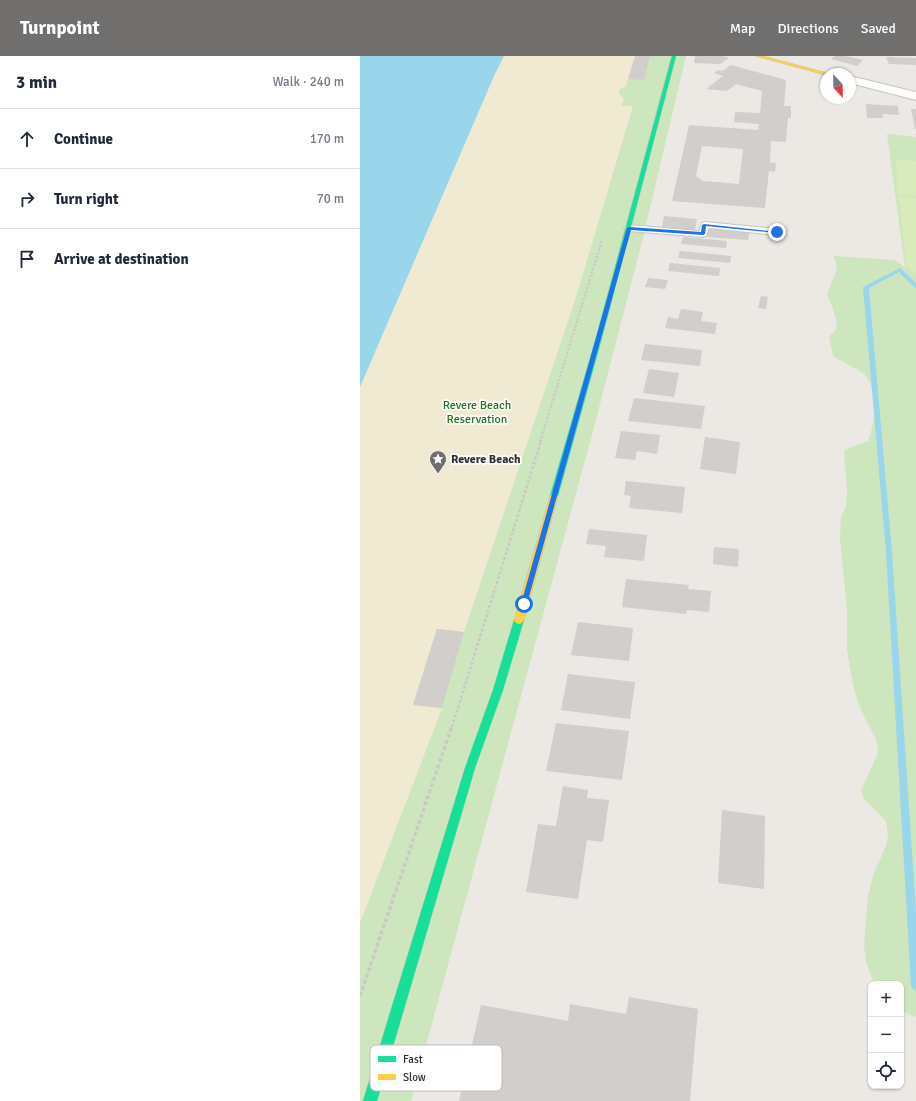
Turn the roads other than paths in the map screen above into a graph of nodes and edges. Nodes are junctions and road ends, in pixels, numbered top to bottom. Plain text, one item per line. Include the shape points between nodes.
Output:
1 (674, 56) edge
2 (758, 56) edge
3 (820, 72) edge
4 (856, 81) edge
5 (916, 96) edge
6 (629, 228) junction
7 (777, 232) dead end
8 (387, 1045) edge
9 (373, 1091) edge
10 (370, 1101) edge

1 - 6 main road
2 - 3 main road
4 - 5 street
6 - 7 lane via 703,234 704,225
6 - 8 main road via 524,604 498,690 470,768
9 - 10 main road

